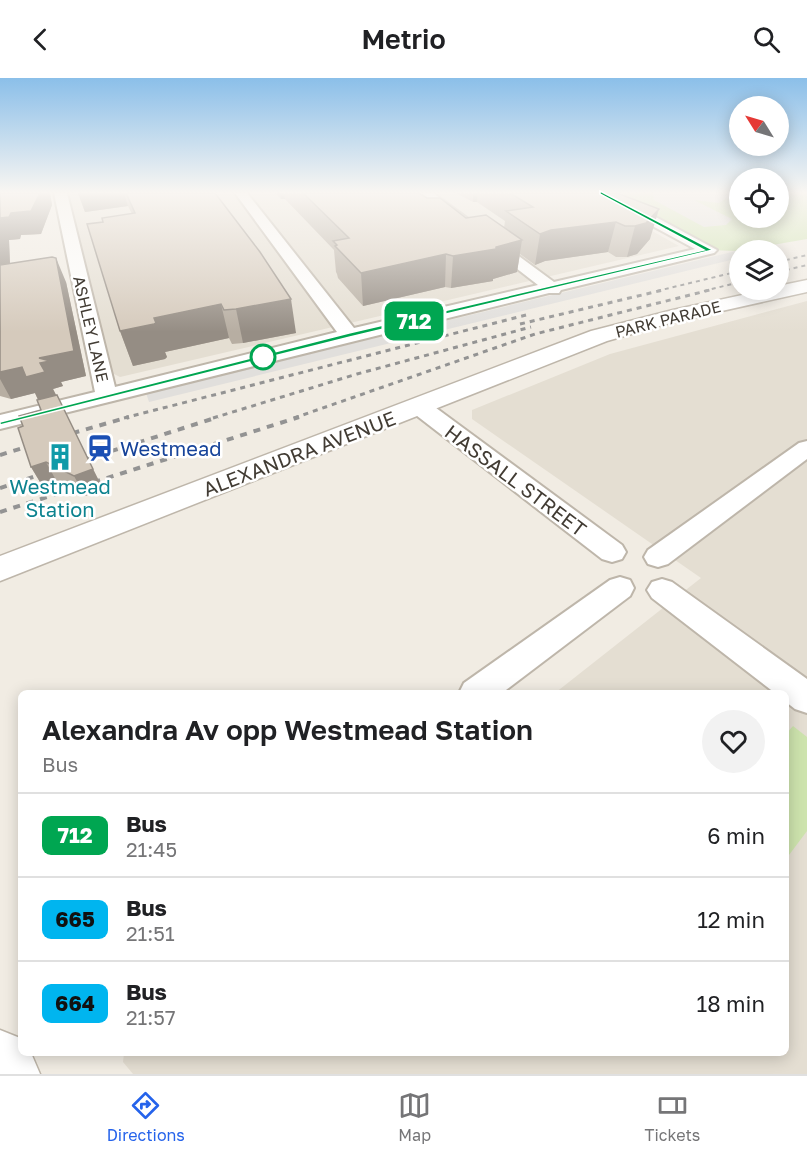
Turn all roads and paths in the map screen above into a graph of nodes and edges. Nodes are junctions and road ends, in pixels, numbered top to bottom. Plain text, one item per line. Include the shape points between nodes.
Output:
1 (71, 239) edge
2 (276, 239) edge
3 (487, 239) edge
4 (689, 239) edge
5 (807, 286) edge
6 (553, 289) junction
7 (349, 335) junction
8 (598, 336) joint
9 (107, 396) junction
10 (420, 407) junction
11 (0, 422) edge
12 (807, 448) edge
13 (612, 552) junction
14 (658, 557) junction
15 (0, 569) edge
16 (620, 588) junction
17 (662, 590) junction
18 (480, 690) edge
19 (807, 698) edge

1 - 9 street, ASHLEY LANE
2 - 7 street
3 - 6 street
4 - 6 street via 709,250
5 - 8 street, PARK PARADE
6 - 7 street
7 - 9 street
8 - 10 street, ALEXANDRA AVENUE
9 - 11 street
10 - 13 street, HASSALL STREET
10 - 15 street, ALEXANDRA AVENUE
12 - 14 street
13 - 14 street via 629,547
13 - 16 street via 605,566
14 - 17 street via 669,571 668,585
16 - 17 street via 647,595
16 - 18 street
17 - 19 street

